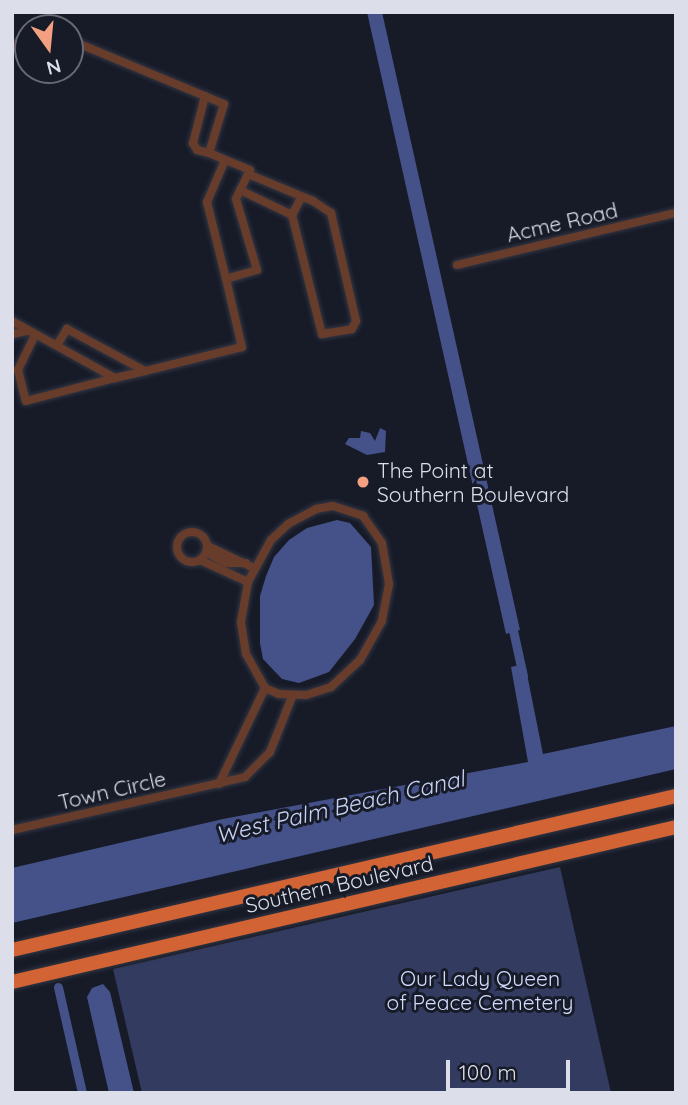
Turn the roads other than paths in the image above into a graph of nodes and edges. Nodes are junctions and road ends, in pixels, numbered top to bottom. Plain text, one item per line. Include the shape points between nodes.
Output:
1 (84, 46) edge
2 (205, 96) junction
3 (209, 153) junction
4 (225, 160) junction
5 (248, 174) junction
6 (240, 190) junction
7 (302, 196) junction
8 (676, 213) edge
9 (292, 215) junction
10 (457, 265) dead end
11 (226, 279) junction
12 (12, 321) edge
13 (31, 333) junction
14 (12, 334) edge
15 (57, 345) junction
16 (145, 371) junction
17 (115, 378) junction
18 (207, 549) junction
19 (200, 560) junction
20 (250, 566) junction
21 (248, 582) junction
22 (265, 688) junction
23 (292, 697) junction
24 (219, 784) junction
25 (676, 796) edge
26 (676, 827) edge
27 (12, 830) edge
28 (12, 950) edge
29 (12, 982) edge

1 - 2 street
2 - 3 street via 193,142 197,150
2 - 3 street via 223,104
3 - 4 street
4 - 5 street via 250,170
4 - 11 street via 207,202
5 - 6 street
5 - 7 street
6 - 9 street
6 - 11 street via 236,199 257,270
7 - 9 street
7 - 9 street via 331,213 356,321 352,329 329,336 320,330
8 - 10 street, Acme Road
11 - 16 street via 242,347
12 - 13 street
13 - 14 street
13 - 15 street
13 - 17 street via 18,370 26,401
15 - 16 street via 67,329
15 - 17 street
16 - 17 street
18 - 19 street
18 - 19 street via 195,532 178,540 181,558
18 - 20 street via 226,563
19 - 21 street
20 - 21 street
20 - 23 street via 288,524 316,509 348,508 369,522 382,542 389,584 382,621 371,643 331,687
21 - 22 street via 242,638
22 - 23 street
22 - 24 street
23 - 24 street, Town Circle via 261,765 245,777
24 - 27 street, Town Circle
25 - 28 highway, Southern Boulevard
26 - 29 highway, Southern Boulevard

